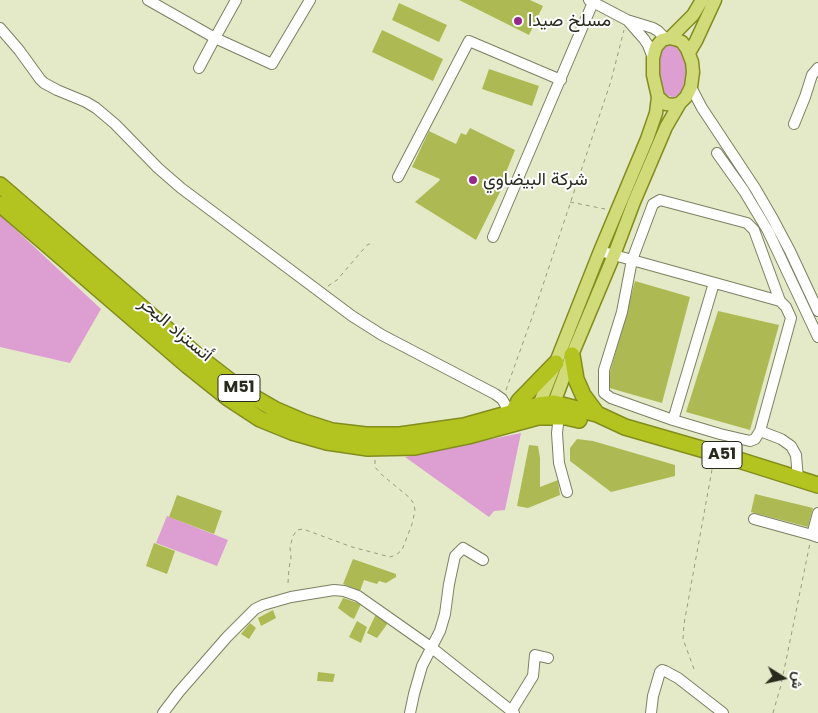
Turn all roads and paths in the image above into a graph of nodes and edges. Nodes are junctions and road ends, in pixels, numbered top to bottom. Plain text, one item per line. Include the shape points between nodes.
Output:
1 (148, 0) edge
2 (236, 0) edge
3 (310, 0) edge
4 (702, 0) edge
5 (714, 0) edge
6 (592, 1) edge
7 (626, 20) junction
8 (0, 28) edge
9 (214, 38) junction
10 (668, 38) junction
11 (689, 52) junction
12 (653, 58) junction
13 (199, 68) dead end
14 (818, 68) edge
15 (561, 80) junction
16 (690, 87) junction
17 (658, 97) junction
18 (680, 103) junction
19 (794, 124) dead end
20 (717, 153) dead end
21 (398, 177) dead end
22 (0, 185) edge
23 (570, 202) junction
24 (0, 204) edge
25 (616, 211) junction
26 (493, 236) dead end
27 (374, 245) dead end
28 (600, 251) junction
29 (614, 254) junction
30 (632, 260) junction
31 (714, 283) junction
32 (320, 292) junction
33 (780, 302) junction
34 (818, 311) edge
35 (818, 337) edge
36 (572, 355) junction
37 (556, 363) junction
38 (502, 399) junction
39 (538, 411) junction
40 (512, 412) junction
41 (556, 412) junction
42 (597, 414) junction
43 (673, 420) junction
44 (625, 427) junction
45 (760, 431) junction
46 (376, 448) junction
47 (715, 453) junction
48 (798, 479) junction
49 (818, 485) edge
50 (567, 492) dead end
51 (818, 512) edge
52 (754, 519) dead end
53 (815, 536) edge
54 (483, 560) dead end
55 (288, 583) dead end
56 (432, 648) junction
57 (548, 658) dead end
58 (694, 669) dead end
59 (513, 712) edge
60 (163, 713) edge
61 (410, 713) edge
62 (651, 713) edge
63 (723, 713) edge
64 (773, 713) edge

1 - 9 street
2 - 9 street
3 - 9 street via 272,64
4 - 10 main road via 693,14
5 - 11 main road
6 - 7 street
6 - 15 street
7 - 10 street via 653,28
7 - 12 street via 644,39
7 - 23 path via 611,82
8 - 32 street via 40,79 96,108 181,188
9 - 13 street
10 - 11 main road via 682,42
10 - 12 main road via 658,43
11 - 16 main road via 693,72
12 - 17 main road
14 - 19 street via 812,75
15 - 21 street via 469,41
15 - 26 street
16 - 18 main road
16 - 34 street via 773,219
17 - 18 main road via 666,104
17 - 25 main road via 647,139
18 - 29 main road via 657,145
20 - 35 street via 768,231
22 - 40 highway, أتستراد البحر / M51 via 199,357 243,391 276,410 332,431 366,435 429,432
23 - 25 path
23 - 38 path
24 - 46 highway, أتستراد البحر / M51 via 228,398 260,418 292,432 327,442
25 - 28 main road
27 - 32 path via 367,245 337,280
28 - 29 street
28 - 37 main road
29 - 30 street
29 - 36 main road
30 - 31 street
30 - 33 street via 653,204 660,200 747,223 754,230
30 - 43 street via 622,312 604,370 604,392 611,398
31 - 33 street
31 - 43 street
32 - 38 street via 382,335
33 - 45 street via 791,318
36 - 41 main road
36 - 42 highway via 576,379
37 - 39 main road
37 - 40 highway
38 - 40 street
39 - 40 highway, أتستراد البحر / M51
39 - 41 highway, A51
39 - 46 highway, أتستراد البحر / M51 via 468,436 415,447
41 - 42 highway, A51
41 - 44 highway, A51
41 - 50 street via 559,463
42 - 44 highway, A51
43 - 45 street via 750,441
44 - 47 highway, A51
45 - 48 street via 792,446
46 - 55 path via 375,467 414,504 412,524 402,550 390,558 303,529 297,530 290,547
47 - 48 highway, A51
47 - 58 path via 684,624 683,639
48 - 49 highway, A51
51 - 53 street
52 - 53 street
53 - 64 path
54 - 56 street via 462,548 455,556 445,614
56 - 59 street
56 - 60 street via 351,593 334,590 286,598 255,609
56 - 61 street via 420,672
57 - 59 street via 535,655 533,676
62 - 63 street via 652,696 662,670 678,678

